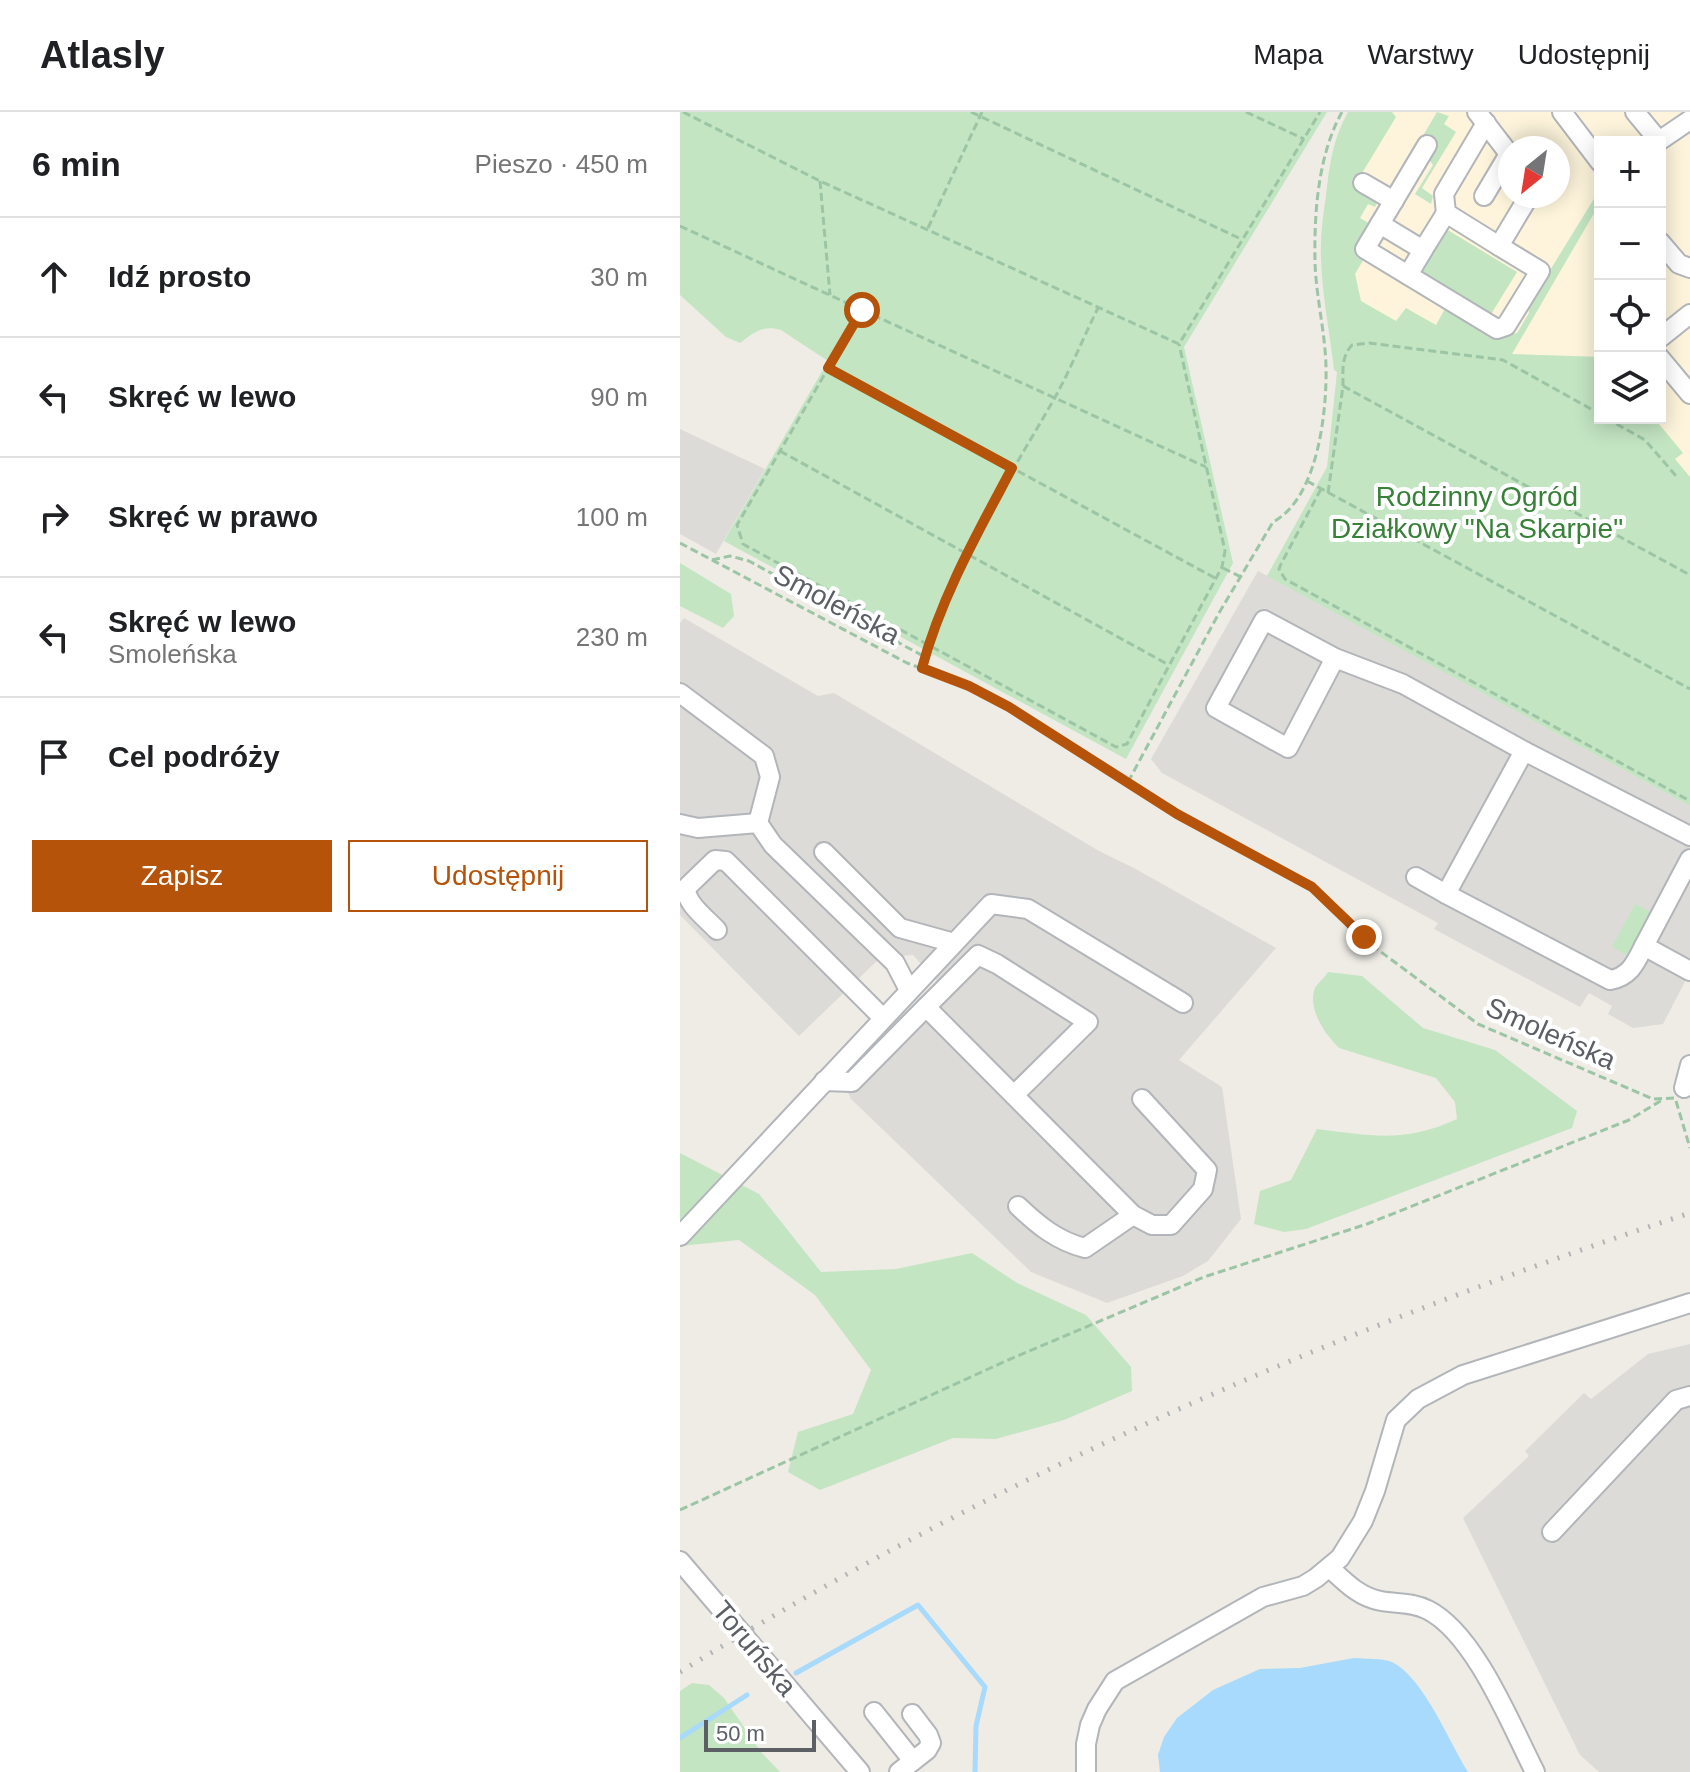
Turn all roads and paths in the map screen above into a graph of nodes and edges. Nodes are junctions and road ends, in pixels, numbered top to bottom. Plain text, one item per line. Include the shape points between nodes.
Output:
1 (683, 112) edge
2 (971, 112) edge
3 (1246, 112) edge
4 (1320, 112) edge
5 (1342, 112) edge
6 (1562, 112) edge
7 (1635, 112) edge
8 (981, 114) edge
9 (1482, 118) edge
10 (1690, 120) edge
11 (1304, 139) junction
12 (1498, 140) edge
13 (1427, 145) dead end
14 (1594, 154) edge
15 (1498, 173) edge
16 (820, 181) junction
17 (1363, 183) dead end
18 (1484, 196) dead end
19 (1394, 201) junction
20 (1522, 208) edge
21 (1446, 213) junction
22 (1380, 224) junction
23 (680, 226) edge
24 (927, 230) junction
25 (1241, 239) junction
26 (1499, 246) junction
27 (1666, 249) edge
28 (1423, 250) junction
29 (1690, 268) edge
30 (1408, 275) junction
31 (830, 295) junction
32 (1098, 308) junction
33 (862, 310) junction
34 (1690, 314) edge
35 (1666, 333) edge
36 (1179, 344) junction
37 (1666, 365) edge
38 (828, 368) junction
39 (1343, 386) junction
40 (1690, 394) edge
41 (1055, 398) junction
42 (1594, 411) edge
43 (1617, 424) edge
44 (780, 451) junction
45 (1206, 467) junction
46 (1012, 468) junction
47 (1677, 477) dead end
48 (1306, 480) junction
49 (1321, 489) junction
50 (1328, 493) junction
51 (680, 543) edge
52 (967, 554) junction
53 (712, 560) junction
54 (1222, 567) junction
55 (1690, 575) edge
56 (1241, 577) junction
57 (1216, 578) junction
58 (929, 645) junction
59 (925, 657) junction
60 (1335, 658) junction
61 (1169, 665) junction
62 (922, 668) junction
63 (1690, 689) edge
64 (680, 693) edge
65 (1524, 751) junction
66 (1128, 783) junction
67 (1690, 801) edge
68 (758, 823) junction
69 (680, 824) edge
70 (1690, 836) edge
71 (824, 852) dead end
72 (1690, 859) edge
73 (1416, 877) dead end
74 (1446, 894) junction
75 (717, 930) dead end
76 (954, 943) junction
77 (1644, 946) junction
78 (1690, 971) edge
79 (909, 990) junction
80 (1183, 1003) dead end
81 (926, 1007) junction
82 (883, 1018) junction
83 (824, 1081) junction
84 (1685, 1083) edge
85 (1014, 1095) junction
86 (1142, 1099) dead end
87 (1662, 1100) junction
88 (1690, 1148) edge
89 (1018, 1206) dead end
90 (1133, 1215) junction
91 (680, 1236) edge
92 (1690, 1303) edge
93 (1690, 1396) edge
94 (680, 1510) edge
95 (1552, 1532) dead end
96 (680, 1561) edge
97 (1330, 1568) junction
98 (874, 1712) dead end
99 (912, 1714) dead end
100 (906, 1767) edge
101 (860, 1772) edge
102 (1086, 1772) edge
103 (1535, 1772) edge

1 - 16 path
2 - 8 path
3 - 11 path
4 - 11 path
5 - 48 path via 1320,183 1315,265 1326,367 1319,446
6 - 14 street
7 - 10 street via 1659,141
8 - 24 path
8 - 25 path
9 - 12 street
9 - 21 street via 1444,194
11 - 25 path
13 - 19 street
15 - 18 street
16 - 24 path
16 - 31 path
17 - 19 street
19 - 22 street
20 - 26 street
21 - 26 street
21 - 28 street
22 - 28 street
22 - 30 street via 1365,249
23 - 31 path
24 - 32 path
25 - 36 path
26 - 30 street via 1540,271 1506,326 1497,329
27 - 29 street
28 - 30 street
31 - 33 path
32 - 36 path
32 - 41 path
33 - 38 path
33 - 41 path
34 - 35 street
36 - 45 path
37 - 40 street
38 - 44 path
38 - 46 path
39 - 42 path via 1346,352 1352,345 1369,343 1503,360
39 - 50 path
39 - 55 path
41 - 45 path
41 - 46 path
43 - 47 path via 1645,440
44 - 52 path
44 - 58 path via 737,525 743,544
45 - 54 path via 1225,551
46 - 52 path
46 - 57 path
48 - 49 path
48 - 56 path via 1285,515 1273,522
49 - 50 path
49 - 67 path via 1281,564 1285,579
50 - 63 path
51 - 53 path, Smoleńska
52 - 58 path
52 - 61 path
53 - 59 path via 730,556 749,561
53 - 62 path, Smoleńska
54 - 56 path
54 - 57 path
56 - 66 path
57 - 61 path
58 - 59 path
58 - 61 path via 1116,747 1127,744
59 - 62 path
60 - 60 street via 1264,620 1216,708 1288,748
60 - 65 street via 1403,684
62 - 66 path, Smoleńska via 1009,707
64 - 68 street via 764,756 770,777
65 - 70 street
65 - 74 street
66 - 87 path, Smoleńska via 1312,887 1373,946 1478,1024
68 - 69 street via 698,828
68 - 79 street via 773,845 895,963
71 - 76 street via 900,928
72 - 77 street
73 - 74 street
74 - 77 street via 1610,980 1632,969
75 - 82 street via 685,891 721,859
76 - 79 street
76 - 80 street via 991,904 1028,909
77 - 78 street
79 - 82 street
81 - 83 street via 852,1082
81 - 85 street
81 - 85 street via 978,955 1088,1022
82 - 83 street
83 - 91 street
84 - 87 path
84 - 88 path
85 - 90 street
86 - 90 street via 1207,1170 1203,1189 1171,1225 1152,1225
87 - 94 path via 1629,1120 1367,1224 1189,1283
89 - 90 street via 1041,1228 1085,1248
92 - 97 street via 1463,1375 1418,1399 1396,1420 1363,1521
93 - 95 street via 1676,1400
96 - 101 street, Toruńska
97 - 102 street via 1303,1586 1263,1597 1115,1681 1090,1725
97 - 103 street via 1356,1591 1379,1601 1408,1602 1452,1627 1476,1658
98 - 100 street
99 - 100 street via 931,1741

